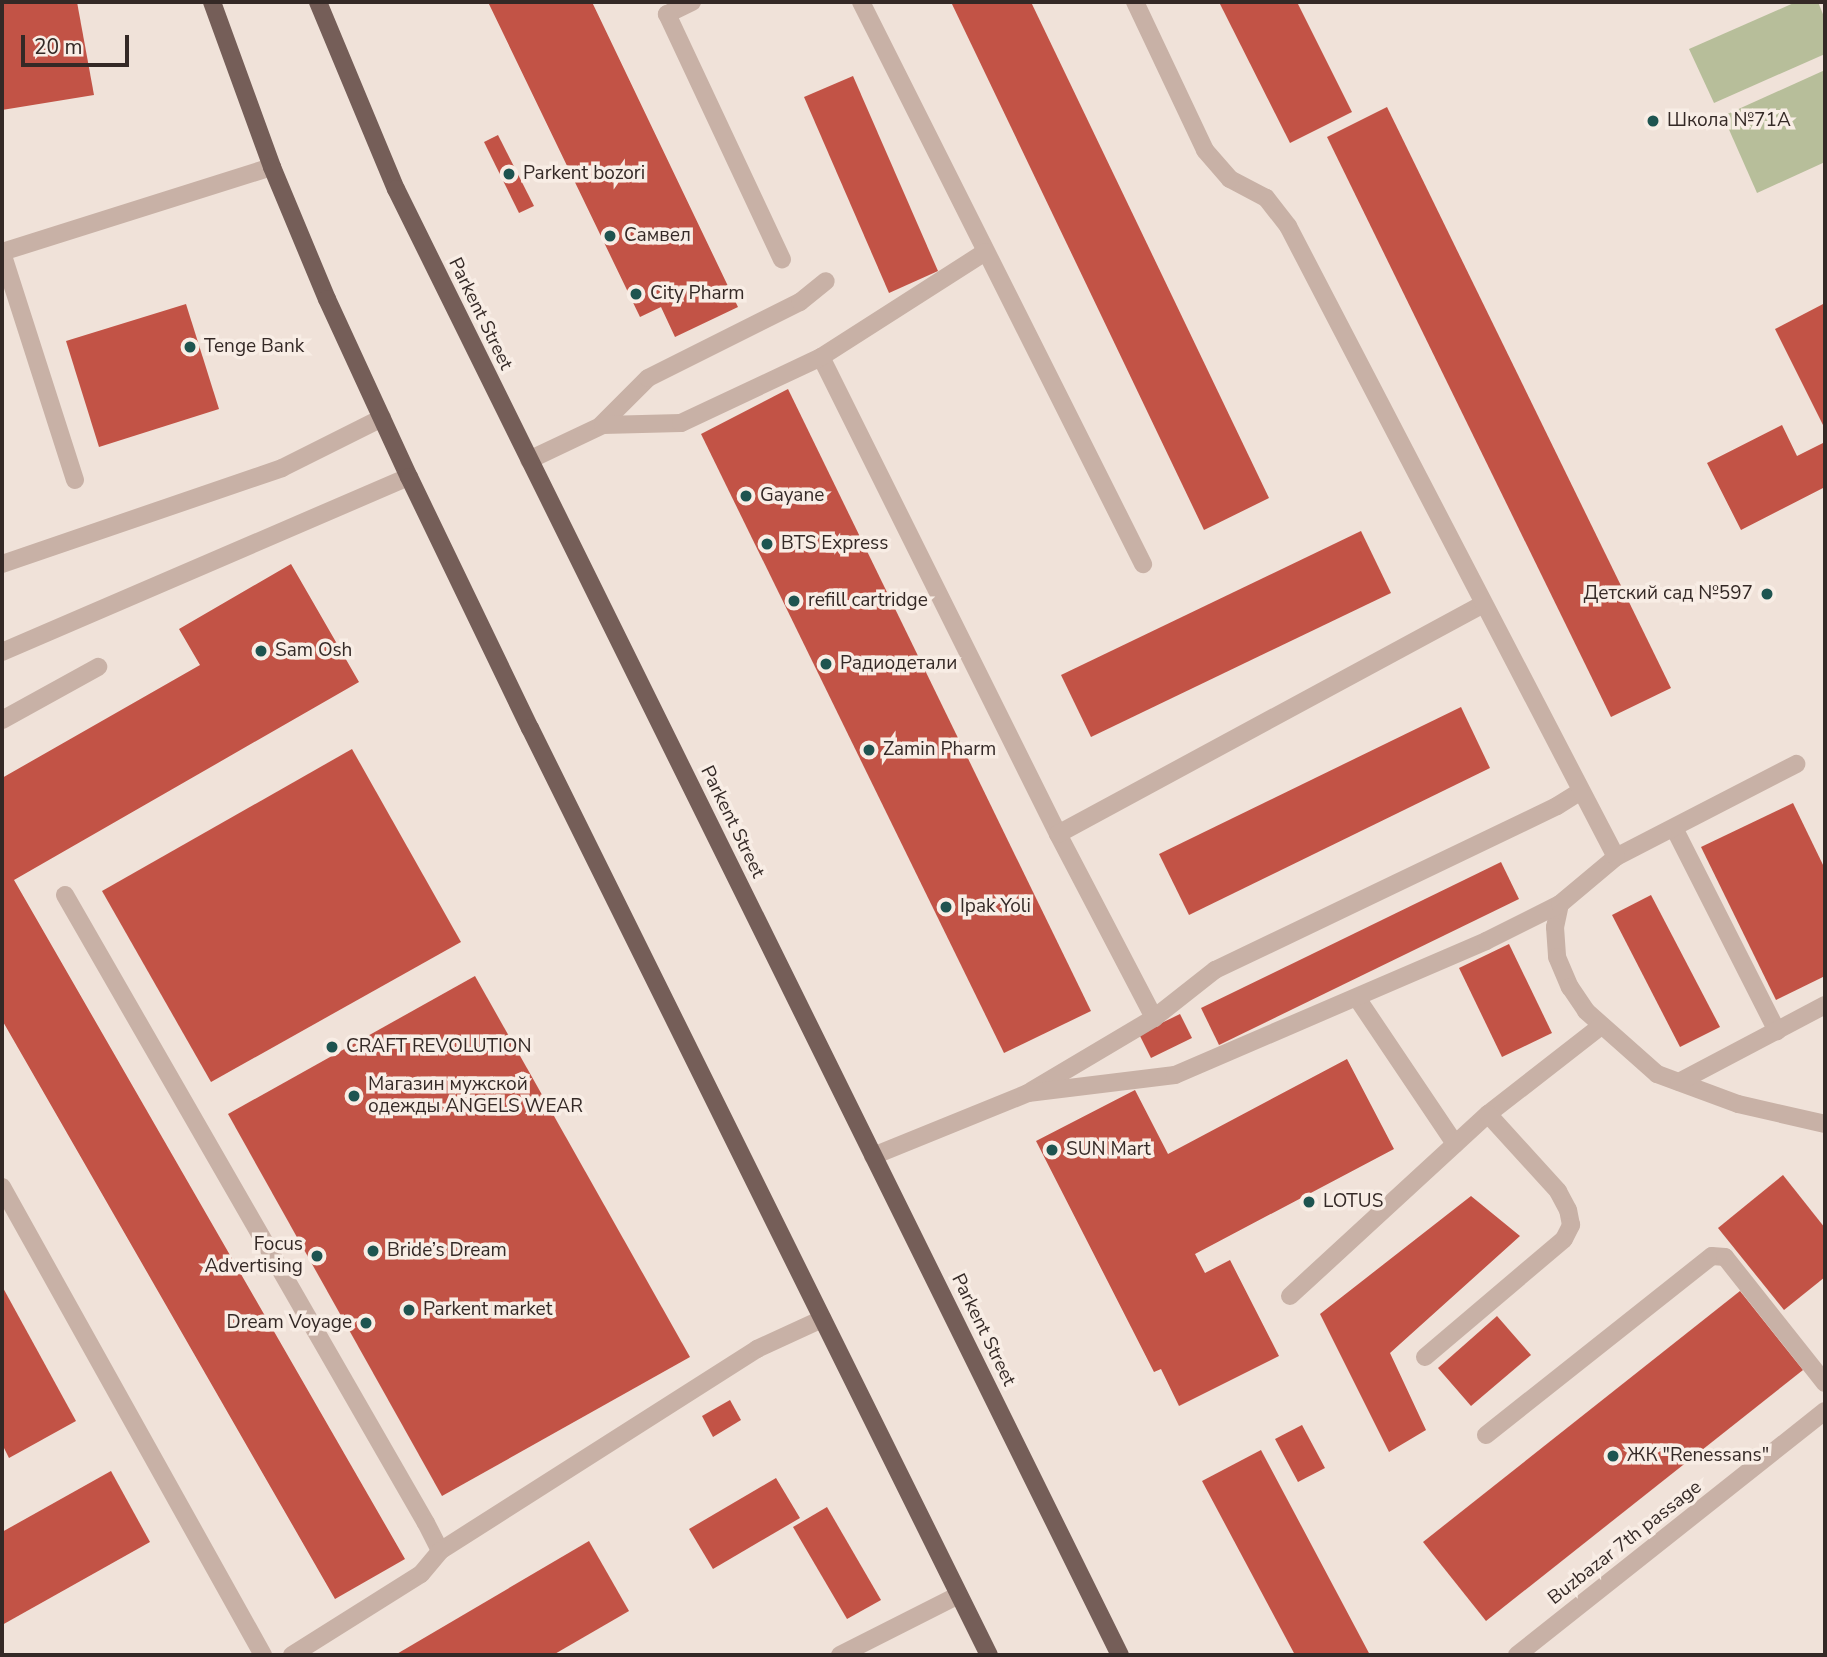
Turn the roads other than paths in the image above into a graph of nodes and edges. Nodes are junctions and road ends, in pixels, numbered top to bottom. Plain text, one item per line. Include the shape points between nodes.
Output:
1 (212, 2) edge
2 (318, 2) edge
3 (692, 2) edge
4 (860, 2) edge
5 (1135, 2) edge
6 (664, 8) edge
7 (272, 167) junction
8 (2, 252) edge
9 (985, 252) junction
10 (782, 260) dead end
11 (826, 281) dead end
12 (821, 357) junction
13 (382, 418) junction
14 (601, 425) junction
15 (529, 460) junction
16 (409, 477) junction
17 (75, 480) dead end
18 (2, 564) edge
19 (1143, 564) dead end
20 (1482, 605) junction
21 (2, 652) edge
22 (98, 667) dead end
23 (2, 720) edge
24 (1796, 764) dead end
25 (1581, 791) junction
26 (1674, 828) junction
27 (1058, 834) junction
28 (1616, 858) junction
29 (65, 895) dead end
30 (1560, 904) junction
31 (1357, 998) junction
32 (1825, 1005) edge
33 (1154, 1018) junction
34 (1601, 1026) junction
35 (1777, 1031) junction
36 (1679, 1082) junction
37 (1028, 1093) junction
38 (1488, 1114) junction
39 (1825, 1124) edge
40 (1455, 1144) junction
41 (873, 1156) junction
42 (2, 1187) edge
43 (1290, 1296) dead end
44 (822, 1319) junction
45 (1425, 1357) dead end
46 (1825, 1383) edge
47 (1825, 1411) edge
48 (1486, 1435) dead end
49 (440, 1551) junction
50 (959, 1595) junction
51 (263, 1655) edge
52 (292, 1655) edge
53 (840, 1655) edge
54 (989, 1655) edge
55 (1120, 1655) edge
56 (1517, 1655) edge

1 - 7 main road
2 - 15 main road, Parkent Street via 396,190
3 - 6 street
4 - 9 street
5 - 20 street via 1205,150 1230,179 1266,198 1288,226
6 - 10 street
7 - 8 street
7 - 13 main road
8 - 17 street
9 - 12 street
9 - 19 street
11 - 14 street via 800,302 648,378
12 - 14 street via 681,423
12 - 27 street
13 - 16 main road
13 - 18 street via 282,468
14 - 15 street
15 - 41 main road, Parkent Street
16 - 21 street
16 - 44 main road
20 - 25 street
20 - 27 street
22 - 23 street
24 - 26 street
25 - 28 street
25 - 33 street via 1215,970
26 - 28 street
26 - 35 street
27 - 33 street
28 - 30 street
29 - 49 street
30 - 31 street
30 - 34 street via 1555,927 1557,957 1570,987
31 - 37 street via 1175,1075
31 - 40 street
32 - 35 street
33 - 37 street
34 - 36 street via 1657,1074
34 - 38 street
35 - 36 street
36 - 39 street via 1738,1104
37 - 41 street
38 - 40 street
38 - 45 street via 1558,1191 1572,1224 1564,1239
40 - 43 street
41 - 55 main road, Parkent Street
42 - 51 street
44 - 49 street via 757,1349
44 - 50 main road
46 - 48 street via 1725,1257 1712,1256
47 - 56 street, Buzbazar 7th passage
49 - 52 street via 421,1574
50 - 53 street
50 - 54 main road

